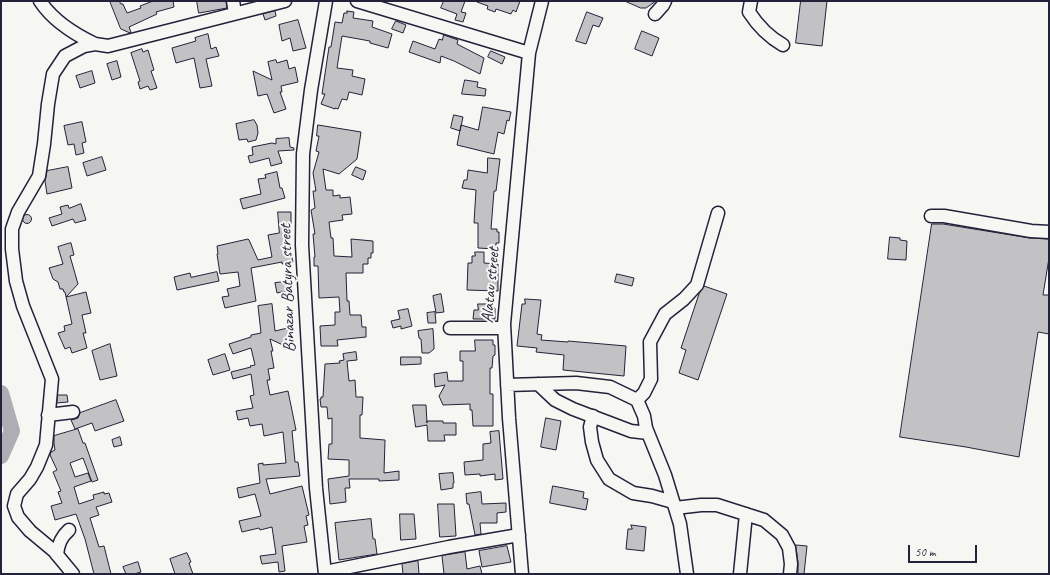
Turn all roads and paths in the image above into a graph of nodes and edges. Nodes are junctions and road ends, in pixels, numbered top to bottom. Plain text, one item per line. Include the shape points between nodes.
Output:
1 (40, 1) edge
2 (232, 1) edge
3 (285, 1) edge
4 (326, 1) edge
5 (357, 1) edge
6 (542, 1) edge
7 (665, 1) edge
8 (751, 1) edge
9 (236, 13) junction
10 (655, 14) dead end
11 (95, 44) junction
12 (784, 45) dead end
13 (529, 54) junction
14 (718, 213) dead end
15 (931, 216) dead end
16 (1049, 232) edge
17 (450, 328) dead end
18 (504, 328) junction
19 (538, 384) junction
20 (507, 385) junction
21 (636, 400) junction
22 (73, 412) dead end
23 (48, 415) junction
24 (593, 416) junction
25 (648, 433) junction
26 (674, 505) junction
27 (746, 514) junction
28 (34, 534) junction
29 (519, 535) junction
30 (57, 555) junction
31 (325, 573) edge
32 (73, 574) edge
33 (522, 574) edge
34 (687, 574) edge
35 (740, 574) edge
36 (790, 574) edge

1 - 11 street via 46,10 76,35
2 - 9 street
3 - 9 street
4 - 31 street, Binazar Batyra street via 303,154 302,245 316,488
5 - 13 street
6 - 13 street, Alatau street
7 - 10 street
8 - 12 street via 749,12 757,24 773,39
9 - 11 street via 108,46
11 - 23 street via 84,46 65,56 53,74 38,176 18,212 12,229 16,281 23,306 52,379
13 - 18 street, Alatau street
14 - 21 street via 697,285 665,314 650,342 651,379 644,393
15 - 16 street
17 - 18 street
18 - 20 street, Alatau street
19 - 20 street
19 - 21 street via 576,383 610,387
19 - 24 street via 555,400
20 - 29 street, Alatau street
21 - 25 street via 644,416
22 - 23 street
23 - 28 street via 46,445 30,479 17,494 14,506 18,517
24 - 25 street via 631,431
24 - 26 street via 590,427 592,442 597,460 609,479 633,493 652,496
25 - 26 street
26 - 27 street via 717,505
26 - 34 street via 680,524
27 - 35 street
27 - 36 street via 764,520 782,535 789,548
28 - 30 street
28 - 30 street via 46,538 66,533 58,545
29 - 31 street
29 - 33 street, Alatau street
30 - 32 street

